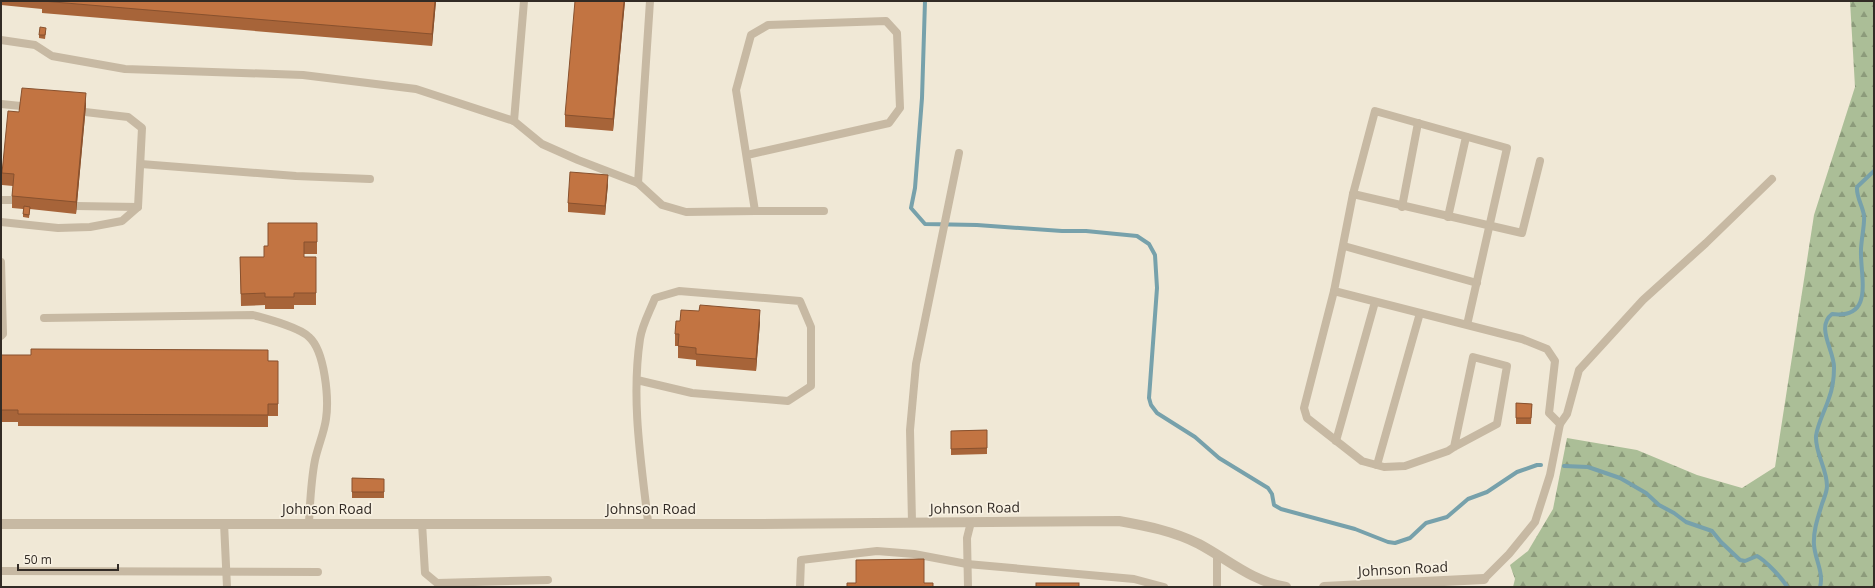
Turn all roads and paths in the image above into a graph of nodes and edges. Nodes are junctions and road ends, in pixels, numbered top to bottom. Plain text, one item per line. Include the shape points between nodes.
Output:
1 (524, 1) edge
2 (650, 1) edge
3 (1, 40) edge
4 (1, 104) edge
5 (21, 106) edge
6 (85, 112) edge
7 (514, 121) junction
8 (1418, 123) junction
9 (1466, 137) junction
10 (959, 153) dead end
11 (747, 155) junction
12 (1540, 161) dead end
13 (141, 164) junction
14 (370, 179) dead end
15 (1772, 179) dead end
16 (638, 183) junction
17 (1353, 194) junction
18 (1, 200) edge
19 (13, 200) edge
20 (76, 206) edge
21 (138, 207) junction
22 (1402, 207) junction
23 (755, 211) junction
24 (824, 211) dead end
25 (1448, 217) junction
26 (1, 222) edge
27 (1489, 226) junction
28 (1344, 246) junction
29 (1, 262) edge
30 (1476, 283) junction
31 (1334, 291) junction
32 (1375, 302) junction
33 (1420, 313) junction
34 (44, 318) dead end
35 (1467, 325) junction
36 (1, 336) edge
37 (637, 380) junction
38 (1560, 424) junction
39 (1336, 441) junction
40 (1454, 447) junction
41 (1376, 465) junction
42 (648, 522) junction
43 (912, 522) junction
44 (971, 522) junction
45 (224, 523) junction
46 (309, 523) junction
47 (422, 523) junction
48 (1, 524) edge
49 (1217, 556) junction
50 (967, 564) junction
51 (1, 571) edge
52 (227, 572) junction
53 (318, 572) dead end
54 (1484, 579) joint
55 (548, 580) dead end
56 (1134, 583) edge
57 (1264, 584) edge
58 (1451, 584) edge
59 (1387, 586) edge
60 (227, 587) edge
61 (800, 587) edge
62 (968, 587) edge
63 (1164, 587) edge
64 (1217, 587) edge
65 (1286, 587) edge
66 (1324, 587) edge

1 - 7 lane
2 - 16 lane
3 - 7 lane via 35,45 52,56 125,69 303,75 416,89
4 - 5 lane
6 - 13 lane via 128,117 142,128
7 - 16 lane via 542,144
8 - 9 lane
8 - 17 lane via 1375,111
8 - 22 lane
9 - 25 lane
9 - 27 lane via 1507,148
10 - 43 lane via 916,364 910,430
11 - 11 lane via 736,90 751,35 768,25 886,21 897,33 900,108 889,123
11 - 23 lane
12 - 27 lane via 1522,233
13 - 14 lane
13 - 21 lane
15 - 38 lane via 1643,300 1579,370 1567,414
16 - 23 lane via 662,205 686,212
17 - 22 lane
17 - 28 lane
18 - 19 lane
20 - 21 lane
21 - 26 lane via 122,220 90,227 58,228
22 - 25 lane
23 - 24 lane
25 - 27 lane
27 - 30 lane
28 - 30 lane
28 - 31 lane
29 - 36 lane
30 - 35 lane
31 - 32 lane
31 - 39 lane via 1304,408 1307,418
32 - 33 lane
32 - 39 lane
33 - 35 lane
33 - 41 lane
34 - 46 lane via 253,315 309,336 318,348 328,406 324,432 315,459
35 - 38 lane via 1522,339 1547,350 1555,361 1549,413
37 - 37 lane via 640,337 655,298 680,291 800,301 811,327 811,386 788,401 692,393
37 - 42 lane via 636,414
38 - 54 lane via 1550,475 1535,522 1513,550
39 - 41 lane via 1362,462
40 - 40 lane via 1497,424 1507,366 1472,357
40 - 41 lane via 1405,466
42 - 43 street, Johnson Road
42 - 47 street, Johnson Road
43 - 44 street, Johnson Road
44 - 49 street, Johnson Road via 1119,521 1170,532 1199,544
44 - 50 lane via 967,538
45 - 46 street, Johnson Road
45 - 48 street, Johnson Road
45 - 52 lane
46 - 47 street, Johnson Road
47 - 55 lane via 425,573 437,583
49 - 57 street, Johnson Road
49 - 64 lane
50 - 56 lane
50 - 61 lane via 914,554 877,551 800,560
50 - 62 lane
51 - 52 lane
52 - 53 lane
52 - 60 lane
54 - 58 street, Johnson Road
56 - 63 lane
57 - 65 street, Johnson Road
58 - 59 street, Johnson Road
59 - 66 street, Johnson Road

